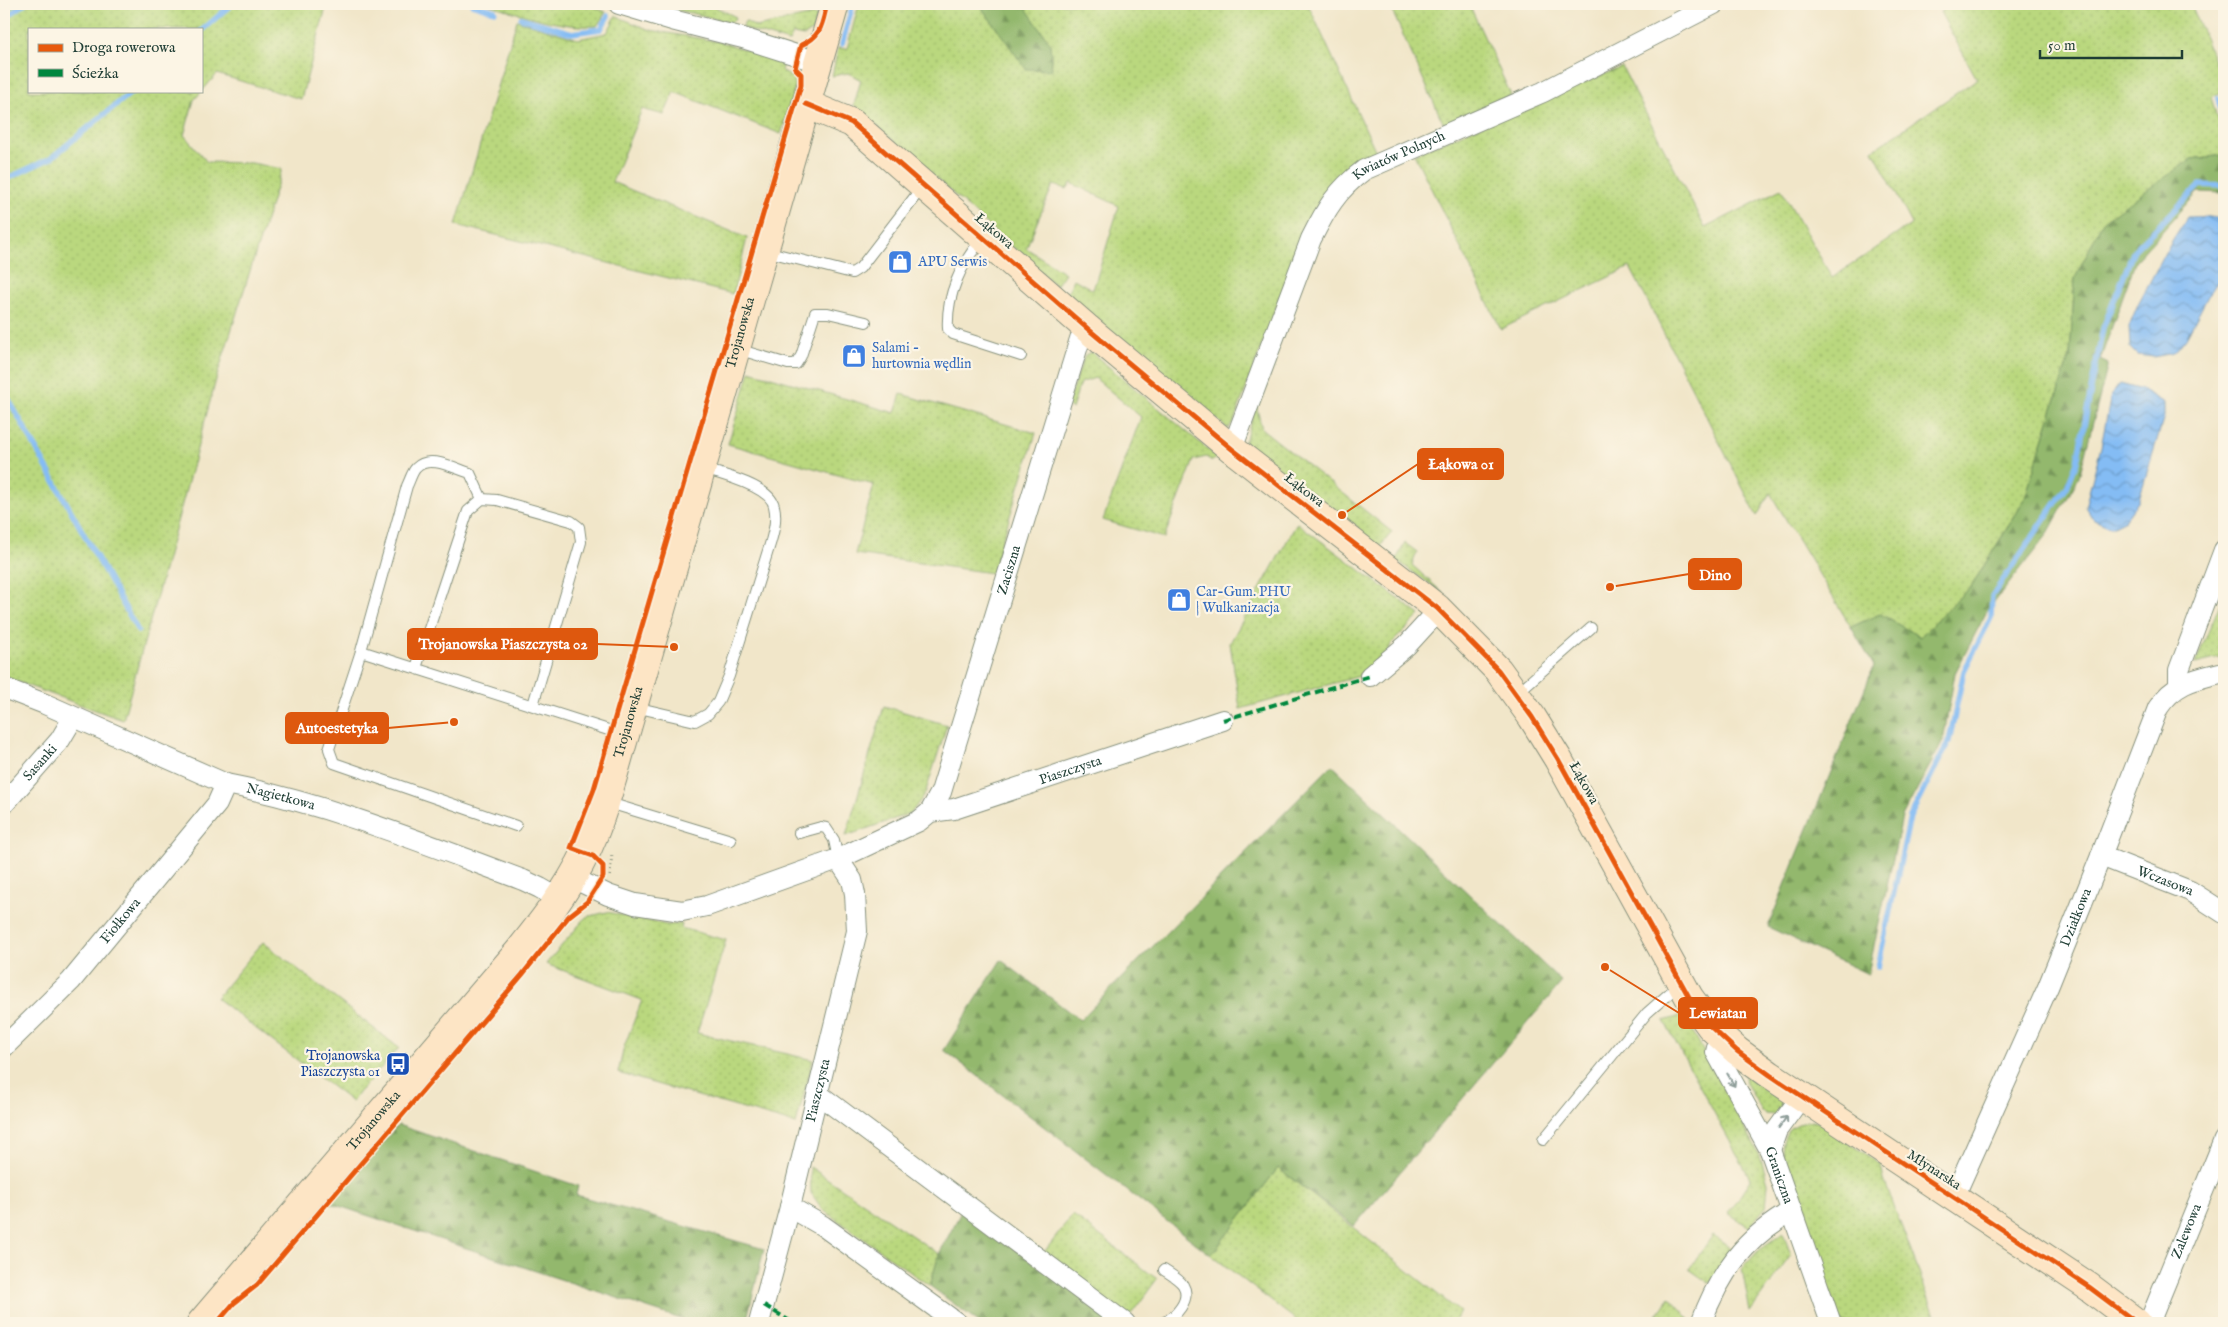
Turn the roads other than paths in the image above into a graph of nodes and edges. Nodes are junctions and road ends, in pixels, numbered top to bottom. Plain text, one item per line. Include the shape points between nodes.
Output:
1 (619, 4) edge
2 (835, 4) edge
3 (1714, 4) edge
4 (818, 62) junction
5 (806, 104) junction
6 (923, 185) junction
7 (984, 237) junction
8 (764, 251) junction
9 (866, 322) dead end
10 (1088, 329) junction
11 (736, 349) junction
12 (1021, 356) dead end
13 (1232, 448) junction
14 (702, 469) junction
15 (482, 499) junction
16 (2224, 550) edge
17 (1439, 610) junction
18 (1591, 628) dead end
19 (361, 651) junction
20 (416, 668) junction
21 (2224, 672) edge
22 (1370, 676) dead end
23 (2179, 686) junction
24 (4, 688) edge
25 (1516, 694) junction
26 (533, 705) junction
27 (633, 707) junction
28 (74, 718) junction
29 (1223, 720) dead end
30 (625, 735) junction
31 (226, 784) junction
32 (605, 801) junction
33 (4, 804) edge
34 (930, 812) junction
35 (516, 826) dead end
36 (799, 833) dead end
37 (731, 840) dead end
38 (2102, 856) junction
39 (838, 859) junction
40 (566, 889) junction
41 (2224, 913) edge
42 (1681, 983) junction
43 (1720, 1035) junction
44 (4, 1047) edge
45 (818, 1094) junction
46 (1802, 1096) junction
47 (1542, 1140) dead end
48 (2224, 1140) edge
49 (1770, 1150) junction
50 (1954, 1196) junction
51 (790, 1207) junction
52 (1792, 1211) junction
53 (1164, 1270) dead end
54 (201, 1323) edge
55 (759, 1323) edge
56 (957, 1323) edge
57 (1125, 1323) edge
58 (1164, 1323) edge
59 (1701, 1323) edge
60 (1831, 1323) edge
61 (2137, 1323) edge
62 (2149, 1323) edge

1 - 4 street
2 - 4 street, Trojanowska
3 - 13 street, Kwiatów Polnych via 1543,92 1364,170 1347,182 1326,208 1311,239
4 - 5 street, Trojanowska
5 - 6 street, Łąkowa via 852,123
5 - 8 street, Trojanowska
6 - 7 street, Łąkowa
6 - 8 lane via 860,268 852,273
7 - 10 street, Łąkowa
7 - 12 lane via 966,262 950,294 948,329 953,334
8 - 11 street, Trojanowska
9 - 11 lane via 815,313 796,364
10 - 13 street, Łąkowa
10 - 34 street, Zaciszna via 1080,339 941,792
11 - 14 street, Trojanowska
13 - 17 street, Łąkowa
14 - 27 street, Trojanowska
14 - 27 lane via 767,493 774,505 775,526 771,541 718,702 708,714 695,720
15 - 19 lane via 470,473 433,462 424,462 415,468 407,486
15 - 20 lane via 468,511
15 - 26 lane via 507,502 571,521 579,527 581,542
16 - 23 street via 2178,670
17 - 22 street via 1407,645
17 - 25 street, Łąkowa via 1498,670
18 - 25 lane
19 - 20 lane
19 - 35 lane via 329,749 334,763
20 - 26 lane
21 - 23 street, Działkowa
23 - 38 street, Działkowa via 2158,708
24 - 28 street, Nagietkowa
25 - 42 street, Łąkowa via 1558,759
26 - 30 lane
27 - 30 street, Trojanowska
28 - 31 street, Nagietkowa
28 - 33 street, Sasanki via 60,740
29 - 34 street, Piaszczysta via 954,808
30 - 32 street, Trojanowska
31 - 40 street, Nagietkowa via 356,819 540,888
31 - 44 street, Fiołkowa via 217,804 71,981
32 - 37 lane
32 - 40 street, Trojanowska via 594,834
34 - 39 street, Piaszczysta via 919,821
36 - 39 lane via 826,828 834,840
38 - 41 street, Wczasowa via 2190,892
38 - 50 street, Działkowa via 2048,987
39 - 40 street, Piaszczysta via 707,906 682,911
39 - 45 street, Piaszczysta via 852,880 857,931
40 - 54 street, Trojanowska via 520,950
42 - 43 street, Łąkowa
42 - 47 lane via 1647,1012
43 - 46 street, Młynarska via 1737,1051
43 -> 49 street, Graniczna via 1716,1052
45 - 51 street, Piaszczysta
45 - 57 street
49 -> 46 street via 1777,1130
46 - 50 street, Młynarska
48 - 62 street, Zalewowa
49 - 52 street, Graniczna
50 - 61 street, Młynarska
51 - 55 street, Piaszczysta
51 - 56 street via 823,1226
52 - 59 street via 1769,1224 1740,1252 1712,1292
52 - 60 street, Graniczna
53 - 58 lane via 1182,1283 1184,1294 1180,1309

